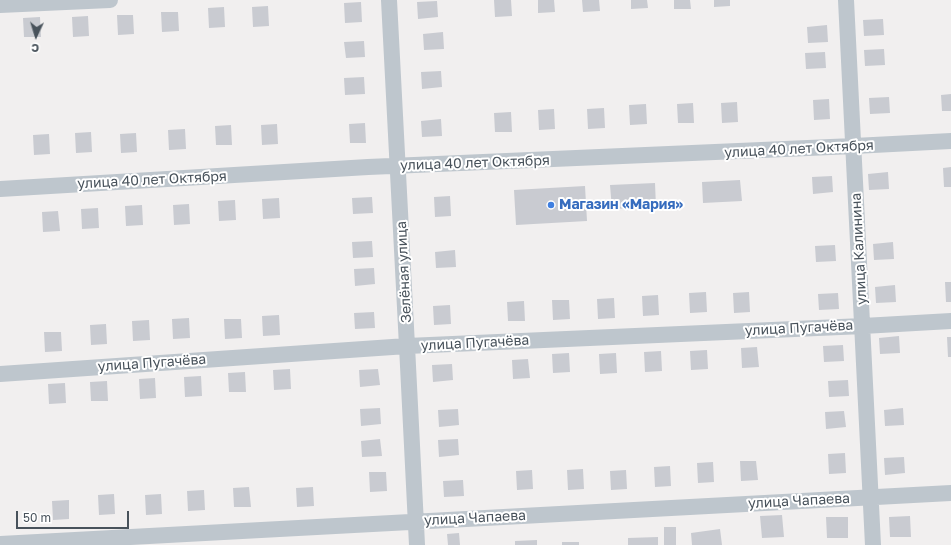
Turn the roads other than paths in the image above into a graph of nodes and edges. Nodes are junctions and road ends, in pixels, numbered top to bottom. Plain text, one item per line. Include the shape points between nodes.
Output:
1 (110, 0) edge
2 (389, 0) edge
3 (846, 0) edge
4 (0, 5) edge
5 (951, 141) edge
6 (854, 146) junction
7 (398, 166) junction
8 (0, 189) edge
9 (951, 321) edge
10 (862, 326) junction
11 (407, 346) junction
12 (0, 374) edge
13 (951, 493) edge
14 (871, 497) junction
15 (415, 521) junction
16 (0, 544) edge
17 (416, 545) edge
18 (873, 545) edge

1 - 4 street
2 - 7 street, Зелёная улица
3 - 6 street, улица Калинина
5 - 6 street, улица 40 лет Октября
6 - 7 street, улица 40 лет Октября
6 - 10 street, улица Калинина
7 - 8 street, улица 40 лет Октября
7 - 11 street, Зелёная улица
9 - 10 street, улица Пугачёва
10 - 11 street, улица Пугачёва
10 - 14 street, улица Калинина
11 - 12 street, улица Пугачёва
11 - 15 street, Зелёная улица
13 - 14 street, улица Чапаева
14 - 15 street, улица Чапаева
14 - 18 street, улица Калинина
15 - 16 street, улица Чапаева
15 - 17 street, Зелёная улица

